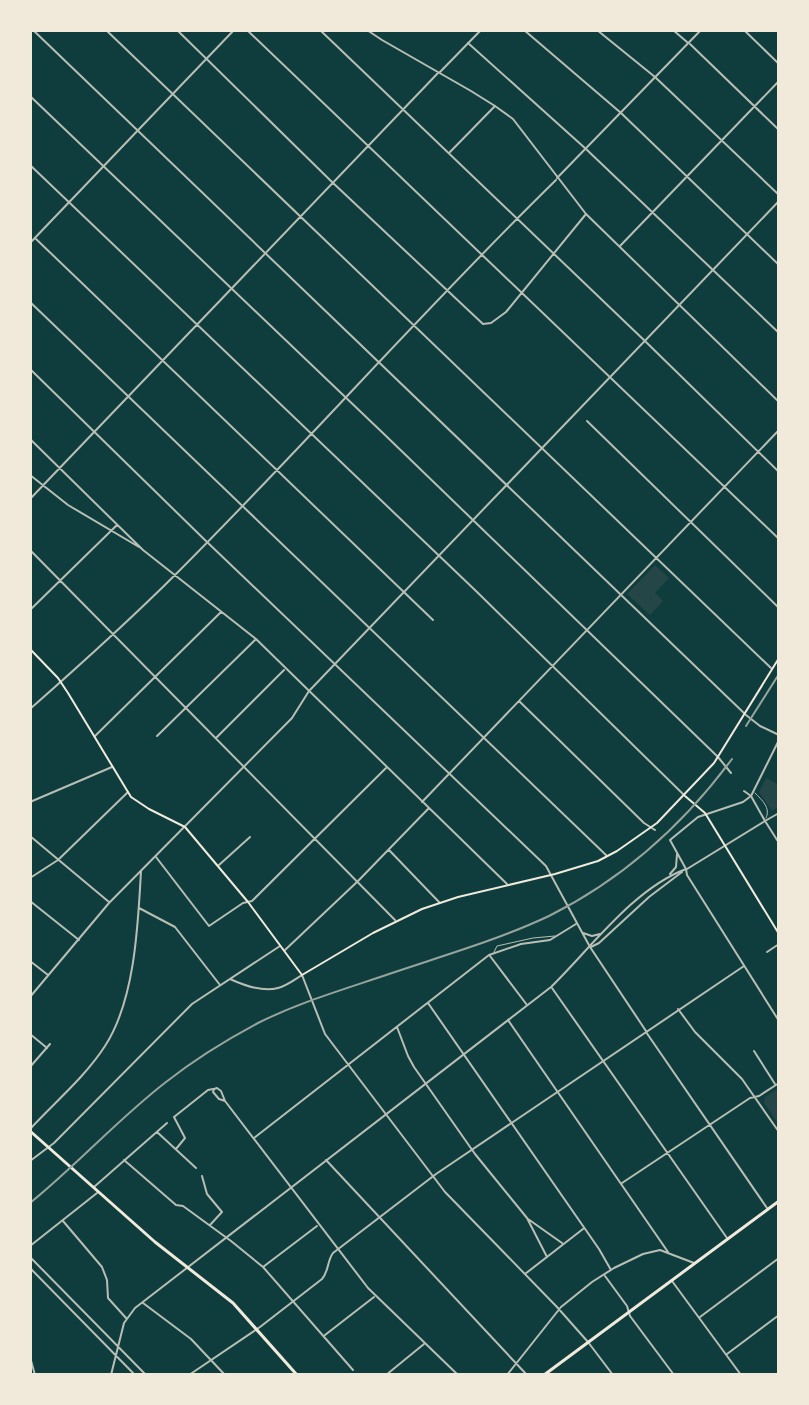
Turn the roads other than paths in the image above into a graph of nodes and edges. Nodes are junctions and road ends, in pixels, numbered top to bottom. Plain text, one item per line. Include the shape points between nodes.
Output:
1 (33, 30) edge
2 (106, 30) edge
3 (177, 30) edge
4 (234, 30) edge
5 (247, 30) edge
6 (320, 30) edge
7 (367, 30) edge
8 (481, 30) edge
9 (524, 30) edge
10 (597, 30) edge
11 (673, 30) edge
12 (701, 30) edge
13 (744, 30) edge
14 (468, 43) junction
15 (689, 43) junction
16 (206, 59) junction
17 (779, 64) edge
18 (439, 72) junction
19 (655, 77) junction
20 (779, 81) edge
21 (172, 95) junction
22 (30, 96) edge
23 (495, 106) junction
24 (755, 106) junction
25 (402, 110) junction
26 (621, 113) junction
27 (779, 130) edge
28 (138, 131) junction
29 (722, 141) junction
30 (368, 145) junction
31 (586, 149) junction
32 (449, 153) junction
33 (30, 165) edge
34 (104, 166) junction
35 (687, 177) junction
36 (557, 178) junction
37 (332, 182) junction
38 (779, 195) edge
39 (779, 201) edge
40 (69, 202) junction
41 (653, 212) junction
42 (586, 214) junction
43 (300, 217) junction
44 (517, 218) junction
45 (30, 233) edge
46 (747, 235) junction
47 (35, 238) junction
48 (30, 243) edge
49 (619, 247) junction
50 (266, 252) junction
51 (482, 254) junction
52 (553, 254) junction
53 (779, 265) edge
54 (713, 271) junction
55 (232, 289) junction
56 (448, 290) junction
57 (523, 292) junction
58 (30, 302) edge
59 (679, 306) junction
60 (196, 326) junction
61 (414, 326) junction
62 (779, 333) edge
63 (646, 342) junction
64 (163, 361) junction
65 (380, 363) junction
66 (30, 369) edge
67 (612, 377) junction
68 (129, 396) junction
69 (346, 398) junction
70 (779, 402) edge
71 (587, 421) dead end
72 (779, 430) edge
73 (95, 432) junction
74 (312, 434) junction
75 (30, 439) edge
76 (543, 449) junction
77 (758, 452) junction
78 (60, 468) junction
79 (277, 470) junction
80 (779, 472) edge
81 (30, 475) edge
82 (44, 485) junction
83 (508, 485) junction
84 (725, 487) junction
85 (30, 499) edge
86 (243, 505) junction
87 (473, 520) junction
88 (691, 523) junction
89 (118, 524) junction
90 (110, 531) junction
91 (779, 539) edge
92 (207, 542) junction
93 (30, 550) edge
94 (143, 550) junction
95 (439, 556) junction
96 (656, 559) junction
97 (175, 575) junction
98 (61, 580) junction
99 (405, 592) junction
100 (621, 596) junction
101 (779, 608) edge
102 (30, 610) edge
103 (222, 612) junction
104 (433, 620) dead end
105 (370, 628) junction
106 (588, 631) junction
107 (113, 633) junction
108 (256, 639) junction
109 (30, 649) edge
110 (779, 658) edge
111 (336, 664) junction
112 (552, 666) junction
113 (285, 669) junction
114 (772, 669) junction
115 (155, 676) junction
116 (61, 682) junction
117 (309, 691) junction
118 (518, 701) junction
119 (186, 708) junction
120 (30, 709) edge
121 (747, 716) junction
122 (779, 735) edge
123 (95, 736) junction
124 (157, 736) dead end
125 (216, 738) junction
126 (483, 738) junction
127 (779, 740) edge
128 (720, 758) junction
129 (112, 767) junction
130 (245, 767) junction
131 (387, 768) junction
132 (449, 773) junction
133 (731, 773) dead end
134 (744, 791) dead end
135 (754, 791) junction
136 (128, 792) junction
137 (684, 795) junction
138 (751, 796) junction
139 (30, 802) edge
140 (422, 802) junction
141 (429, 808) junction
142 (705, 813) junction
143 (779, 813) edge
144 (765, 821) junction
145 (185, 827) junction
146 (650, 828) junction
147 (655, 830) dead end
148 (30, 836) edge
149 (250, 837) dead end
150 (314, 838) junction
151 (779, 843) edge
152 (725, 846) junction
153 (389, 850) junction
154 (677, 853) junction
155 (155, 856) junction
156 (608, 856) junction
157 (58, 860) junction
158 (218, 865) junction
159 (686, 869) junction
160 (141, 870) junction
161 (551, 876) junction
162 (669, 876) junction
163 (30, 878) edge
164 (358, 881) junction
165 (508, 884) junction
166 (30, 901) edge
167 (248, 902) junction
168 (440, 902) junction
169 (109, 903) junction
170 (634, 903) junction
171 (638, 907) junction
172 (138, 908) junction
173 (396, 921) junction
174 (576, 922) junction
175 (582, 933) junction
176 (602, 933) junction
177 (779, 934) edge
178 (79, 940) junction
179 (779, 944) edge
180 (281, 946) junction
181 (590, 947) junction
182 (284, 951) junction
183 (767, 952) dead end
184 (489, 955) junction
185 (30, 961) edge
186 (744, 966) junction
187 (302, 975) junction
188 (49, 976) junction
189 (230, 979) junction
190 (221, 985) junction
191 (551, 987) junction
192 (30, 997) edge
193 (427, 1002) junction
194 (528, 1005) junction
195 (678, 1009) junction
196 (508, 1020) junction
197 (779, 1021) edge
198 (397, 1025) junction
199 (646, 1031) junction
200 (30, 1034) edge
201 (50, 1044) dead end
202 (47, 1048) junction
203 (754, 1051) dead end
204 (464, 1054) junction
205 (603, 1060) junction
206 (348, 1064) junction
207 (30, 1067) edge
208 (426, 1083) junction
209 (777, 1084) edge
210 (214, 1089) junction
211 (557, 1092) junction
212 (754, 1097) junction
213 (225, 1101) junction
214 (386, 1114) junction
215 (167, 1123) dead end
216 (512, 1123) junction
217 (710, 1126) junction
218 (30, 1130) edge
219 (157, 1132) junction
220 (779, 1132) edge
221 (253, 1138) junction
222 (49, 1148) junction
223 (176, 1149) junction
224 (472, 1150) junction
225 (668, 1153) junction
226 (124, 1160) junction
227 (326, 1160) junction
228 (30, 1161) edge
229 (196, 1168) dead end
230 (202, 1176) dead end
231 (434, 1176) junction
232 (622, 1184) junction
233 (94, 1187) junction
234 (290, 1187) junction
235 (98, 1192) junction
236 (779, 1201) edge
237 (768, 1209) junction
238 (379, 1218) junction
239 (527, 1218) junction
240 (63, 1221) junction
241 (318, 1225) junction
242 (209, 1226) junction
243 (584, 1228) junction
244 (226, 1237) junction
245 (728, 1238) junction
246 (563, 1244) junction
247 (30, 1246) edge
248 (338, 1249) junction
249 (668, 1252) junction
250 (30, 1257) edge
251 (547, 1257) junction
252 (779, 1258) edge
253 (695, 1263) junction
254 (188, 1267) junction
255 (263, 1267) junction
256 (30, 1268) edge
257 (611, 1270) junction
258 (525, 1274) junction
259 (604, 1275) junction
260 (671, 1280) junction
261 (375, 1296) junction
262 (294, 1301) junction
263 (142, 1302) junction
264 (559, 1309) junction
265 (629, 1312) junction
266 (779, 1315) edge
267 (699, 1317) junction
268 (126, 1318) junction
269 (257, 1329) junction
270 (324, 1336) junction
271 (588, 1342) junction
272 (425, 1344) junction
273 (118, 1348) junction
274 (726, 1355) junction
275 (116, 1356) junction
276 (30, 1357) edge
277 (211, 1360) junction
278 (516, 1363) junction
279 (353, 1370) dead end
280 (35, 1375) edge
281 (111, 1375) edge
282 (135, 1375) edge
283 (146, 1375) edge
284 (189, 1375) edge
285 (225, 1375) edge
286 (297, 1375) edge
287 (386, 1375) edge
288 (458, 1375) edge
289 (507, 1375) edge
290 (527, 1375) edge
291 (544, 1375) edge
292 (613, 1375) edge
293 (674, 1375) edge
294 (741, 1375) edge

1 - 28 street
2 - 21 street
3 - 16 street
4 - 16 street
5 - 30 street
6 - 25 street
7 - 18 street
8 - 14 street
9 - 26 street
10 - 19 street
11 - 15 street
12 - 15 street
13 - 17 street
14 - 18 street
14 - 31 street
15 - 19 street
15 - 24 street
16 - 21 street
16 - 37 street
18 - 23 street
18 - 25 street
19 - 26 street
19 - 29 street
20 - 24 street
21 - 28 street
21 - 43 street
22 - 34 street
23 - 32 street
23 - 36 street via 518,126
24 - 27 street
24 - 29 street
25 - 30 street
25 - 32 street
26 - 31 street
26 - 35 street
28 - 34 street
28 - 50 street
29 - 35 street
29 - 38 street
30 - 37 street
30 - 51 street
31 - 36 street
31 - 41 street
32 - 44 street
33 - 40 street
34 - 40 street
34 - 55 street
35 - 41 street
35 - 46 street
36 - 42 street
36 - 44 street
37 - 43 street
37 - 56 street
39 - 46 street
40 - 47 street
40 - 60 street
41 - 49 street
41 - 54 street
42 - 49 street
42 - 52 street
43 - 50 street
43 - 61 street
44 - 51 street
44 - 52 street
45 - 47 street
46 - 53 street
46 - 54 street
47 - 48 street
47 - 64 street
49 - 59 street
50 - 55 street
50 - 65 street
51 - 56 street
51 - 57 street
52 - 57 street
52 - 63 street
54 - 59 street
54 - 62 street
55 - 60 street
55 - 69 street
56 - 57 street via 483,324 497,319
56 - 61 street
57 - 67 street
58 - 68 street
59 - 63 street
59 - 70 street
60 - 64 street
60 - 74 street
61 - 65 street
61 - 76 street
63 - 67 street
63 - 77 street
64 - 68 street
64 - 79 street
65 - 69 street
65 - 83 street
66 - 73 street
67 - 76 street
67 - 84 street
68 - 73 street
68 - 86 street
69 - 74 street
69 - 87 street
71 - 88 street
72 - 77 street
73 - 78 street
73 - 92 street
74 - 79 street
74 - 95 street
75 - 78 street
76 - 83 street
76 - 96 street
77 - 80 street
77 - 84 street
78 - 82 street
78 - 89 street
79 - 86 street
79 - 99 street
81 - 82 street
82 - 85 street
82 - 90 street
83 - 87 street
83 - 100 street
84 - 88 street
84 - 91 street
86 - 92 street
86 - 105 street
87 - 95 street
87 - 106 street
88 - 96 street
88 - 101 street
89 - 90 street
89 - 94 street
90 - 94 street
90 - 98 street
92 - 97 street
92 - 111 street
93 - 98 street
94 - 97 street
95 - 99 street
95 - 112 street
96 - 100 street
96 - 114 street
97 - 103 street
97 - 107 street
98 - 102 street
98 - 107 street
99 - 104 street
99 - 105 street
100 - 106 street
100 - 121 street
103 - 108 street
103 - 115 street
105 - 111 street
105 - 126 street
106 - 112 street
106 - 128 street
107 - 115 street
107 - 116 street
108 - 113 street
108 - 119 street
109 - 116 main road
110 - 114 main road
111 - 117 street
111 - 132 street
112 - 118 street
112 - 137 street
113 - 117 street
113 - 125 street
114 - 121 main road
115 - 119 street
115 - 123 street
116 - 120 street
116 - 123 main road
117 - 130 street via 292,718
117 - 131 street
118 - 126 street
118 - 146 street
119 - 124 street
119 - 125 street
121 - 122 street
121 - 128 main road
123 - 129 main road
125 - 130 street
126 - 132 street
126 - 156 street
127 - 135 street
128 - 133 street
128 - 137 main road
129 - 136 main road
129 - 139 street
130 - 145 street
130 - 150 street
131 - 140 street
131 - 150 street
132 - 140 street
132 - 161 street
134 - 138 street
135 - 138 street
135 - 144 lane via 768,811
136 - 145 main road via 135,801
136 - 157 street
137 - 142 main road
137 - 146 main road
138 - 142 street
138 - 144 street
140 - 141 street
141 - 153 street
141 - 165 street
142 - 152 main road
142 - 154 street via 668,839
143 - 144 street
144 - 151 street
144 - 152 street
145 - 155 street
145 - 158 main road
146 - 147 street
146 - 156 main road
148 - 157 street
149 - 158 street
150 - 164 street
150 - 167 street
152 - 159 street
152 - 177 main road
153 - 164 street
153 - 168 street
154 - 159 street
154 - 162 street
155 - 160 street
155 - 167 street via 209,926
156 - 161 main road
157 - 163 street
157 - 169 street
158 - 167 main road
159 - 162 street
159 - 171 street
159 - 186 street
160 - 169 street
160 - 172 street
161 - 165 main road
161 - 174 street
162 - 170 street
164 - 173 street
164 - 182 street
165 - 168 main road
166 - 178 street
167 - 180 main road
168 - 173 main road
169 - 178 street
170 - 171 street
170 - 176 street
171 - 181 street
172 - 190 street via 175,927
172 - 218 street via 130,979 113,1033
173 - 187 main road
174 - 175 street
174 - 184 street via 550,940
175 - 176 street
175 - 181 street
176 - 181 street
178 - 188 street
179 - 183 street
180 - 182 main road
180 - 189 street
181 - 191 street
181 - 199 street
182 - 187 main road
184 - 193 street
184 - 194 street
185 - 188 street
186 - 195 street
186 - 197 street
187 - 189 street via 271,989
187 - 206 street via 325,1034
188 - 192 street
189 - 190 street
190 - 222 street via 192,1004
191 - 194 street
191 - 205 street
193 - 198 street
193 - 204 street
194 - 196 street
195 - 199 street
195 - 212 street
196 - 204 street
196 - 211 street
198 - 206 street
198 - 208 street via 408,1056
199 - 205 street
199 - 217 street
200 - 202 street
201 - 202 street
202 - 207 street
203 - 209 street
204 - 208 street
204 - 216 street
205 - 211 street
205 - 225 street
206 - 214 street
206 - 221 street
208 - 214 street
208 - 224 street
209 - 212 street
210 - 213 street
210 - 213 street
210 - 223 street via 174,1117 185,1138
211 - 216 street
211 - 232 street
212 - 217 street
212 - 220 street
213 - 221 street
214 - 227 street
214 - 231 street
215 - 219 street
216 - 224 street
216 - 243 street
217 - 225 street
217 - 237 street
218 - 222 main road
219 - 223 street
219 - 226 street
221 - 234 street
222 - 228 street
222 - 233 main road
223 - 229 street
224 - 231 street
224 - 239 street
225 - 232 street
225 - 245 street
226 - 233 street
226 - 242 street
227 - 234 street
227 - 238 street
230 - 242 street via 207,1194 222,1212
231 - 238 street
231 - 258 street
232 - 249 street
233 - 235 main road
234 - 241 street
234 - 244 street
235 - 240 street
235 - 254 main road
236 - 237 main road
237 - 245 main road
238 - 248 street
238 - 278 street
239 - 246 street
239 - 251 street
240 - 247 street
240 - 268 street via 102,1267 109,1300
241 - 248 street
241 - 255 street
242 - 244 street
243 - 246 street
243 - 257 street
244 - 254 street
244 - 255 street
245 - 253 main road
246 - 251 street
248 - 261 street
248 - 262 street via 326,1274
249 - 253 street
249 - 257 street via 643,1254
250 - 273 street
251 - 258 street
252 - 267 street
253 - 260 main road
254 - 263 street
254 - 269 main road
255 - 262 street
256 - 275 street
257 - 259 street
258 - 264 street
259 - 264 street
259 - 265 street
260 - 265 main road
260 - 267 street
261 - 270 street
261 - 272 street
262 - 269 street
262 - 270 street
263 - 268 street
263 - 277 street
264 - 271 street
264 - 278 street
265 - 271 main road
265 - 293 street
266 - 274 street
267 - 274 street
268 - 273 street
269 - 277 street
269 - 286 main road
270 - 279 street
271 - 291 main road
271 - 292 street
272 - 287 street
272 - 288 street
273 - 275 street
273 - 283 street
274 - 294 street
275 - 281 street
275 - 282 street
276 - 280 street
277 - 284 street
277 - 285 street
278 - 289 street
278 - 290 street

